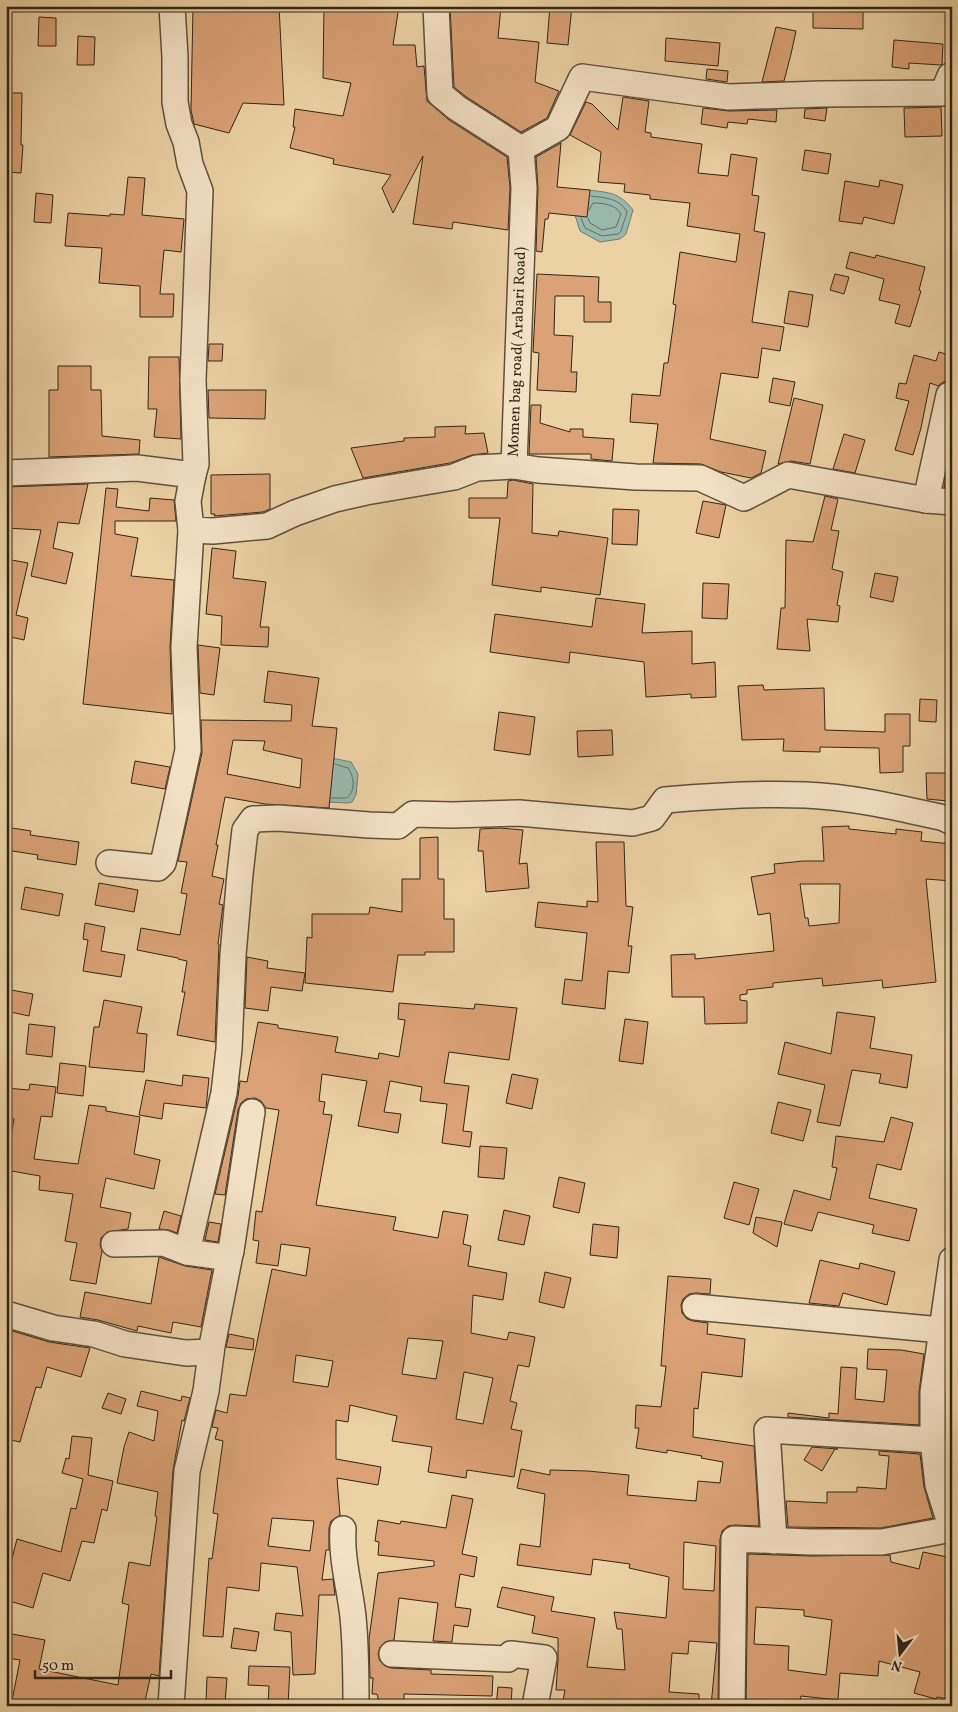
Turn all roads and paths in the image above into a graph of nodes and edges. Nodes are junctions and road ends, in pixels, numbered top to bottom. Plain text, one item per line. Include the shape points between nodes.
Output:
1 (172, 6) edge
2 (436, 6) edge
3 (952, 76) edge
4 (521, 148) junction
5 (952, 395) edge
6 (514, 466) junction
7 (6, 473) edge
8 (193, 475) junction
9 (926, 500) junction
10 (952, 502) edge
11 (191, 530) junction
12 (952, 822) edge
13 (109, 863) dead end
14 (252, 1112) dead end
15 (114, 1244) dead end
16 (231, 1251) junction
17 (187, 1252) junction
18 (952, 1260) edge
19 (696, 1307) dead end
20 (6, 1314) edge
21 (941, 1330) junction
22 (211, 1352) junction
23 (942, 1392) edge
24 (932, 1440) junction
25 (343, 1530) dead end
26 (774, 1541) junction
27 (392, 1654) dead end
28 (172, 1706) edge
29 (356, 1706) edge
30 (535, 1706) edge
31 (732, 1706) edge

1 - 8 street via 175,102 200,191 193,380 196,464
2 - 4 street via 440,94
3 - 4 street via 943,93 729,97 582,77 558,128
4 - 6 street, Momen bag road( Arabari Road) via 524,188
5 - 9 street via 949,395
6 - 9 street via 636,477 700,478 744,498 788,476
6 - 11 street, Momen bag road( Arabari Road) via 477,468 454,477 335,499 267,526
7 - 8 street via 137,468
8 - 11 street via 188,501
9 - 10 street
11 - 13 street via 184,648 188,750 166,855 158,868
12 - 17 street via 878,803 807,795 666,800 652,818 633,823 519,813 413,814 398,826 252,819 245,830 240,874 224,1093
14 - 16 street
15 - 17 street via 164,1243
16 - 17 street via 223,1257
16 - 22 street
18 - 21 street
19 - 21 street
20 - 22 street via 125,1344 186,1353
21 - 23 street
22 - 28 street via 206,1391 187,1471
23 - 24 street
24 - 26 street via 938,1485 952,1529 882,1542
24 - 26 street via 767,1430
25 - 29 street via 342,1546 356,1648
26 - 31 street via 734,1539
27 - 30 street via 508,1659 511,1654 544,1658

